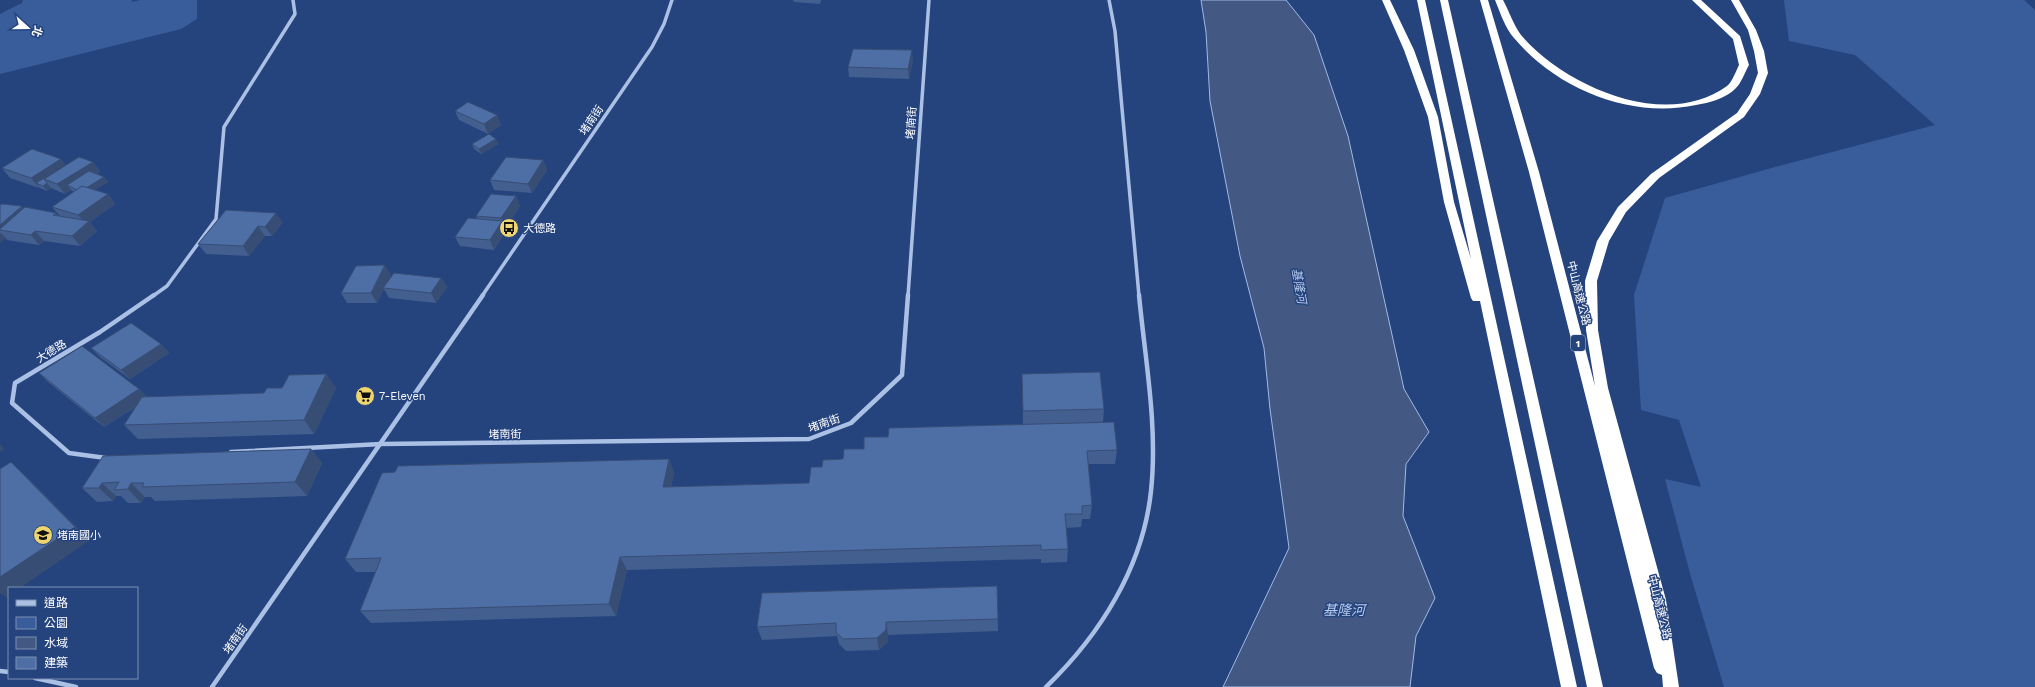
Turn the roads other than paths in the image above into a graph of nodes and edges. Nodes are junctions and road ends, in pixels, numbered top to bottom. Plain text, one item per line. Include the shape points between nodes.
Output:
1 (293, 0) edge
2 (672, 0) edge
3 (929, 0) edge
4 (1109, 0) edge
5 (1386, 0) edge
6 (1421, 0) edge
7 (1444, 0) edge
8 (1484, 0) edge
9 (1499, 0) edge
10 (1696, 0) edge
11 (1735, 0) edge
12 (1504, 385) junction
13 (381, 444) junction
14 (224, 452) edge
15 (114, 457) edge
16 (40, 679) edge
17 (76, 687) edge
18 (212, 687) edge
19 (1046, 687) edge
20 (1569, 687) edge
21 (1595, 687) edge
22 (1667, 687) edge
23 (1671, 687) edge

1 - 15 street, 大德路 via 294,14 224,127 216,220 167,286 100,332 16,383 12,403 69,453 99,458
2 - 13 street, 堵南街 via 669,16 646,54
3 - 13 street, 堵南街 via 902,375 851,423 809,439
4 - 19 street via 1115,31 1152,434 1148,506 1136,554 1116,598 1091,636
5 - 12 highway via 1410,50 1433,117 1449,202
6 - 12 highway
7 - 21 highway
8 - 22 highway, 中山高速公路 / 1 via 1534,172
9 - 10 highway via 1517,36 1567,79 1598,94 1624,101 1653,106 1679,106 1707,100 1732,87 1744,65 1737,38
11 - 23 highway via 1752,30 1759,51 1763,73 1755,94 1741,115 1655,176 1622,210 1603,241 1591,281 1592,330 1602,388 1659,600
12 - 20 highway
13 - 14 street
13 - 18 street, 堵南街
16 - 17 street

